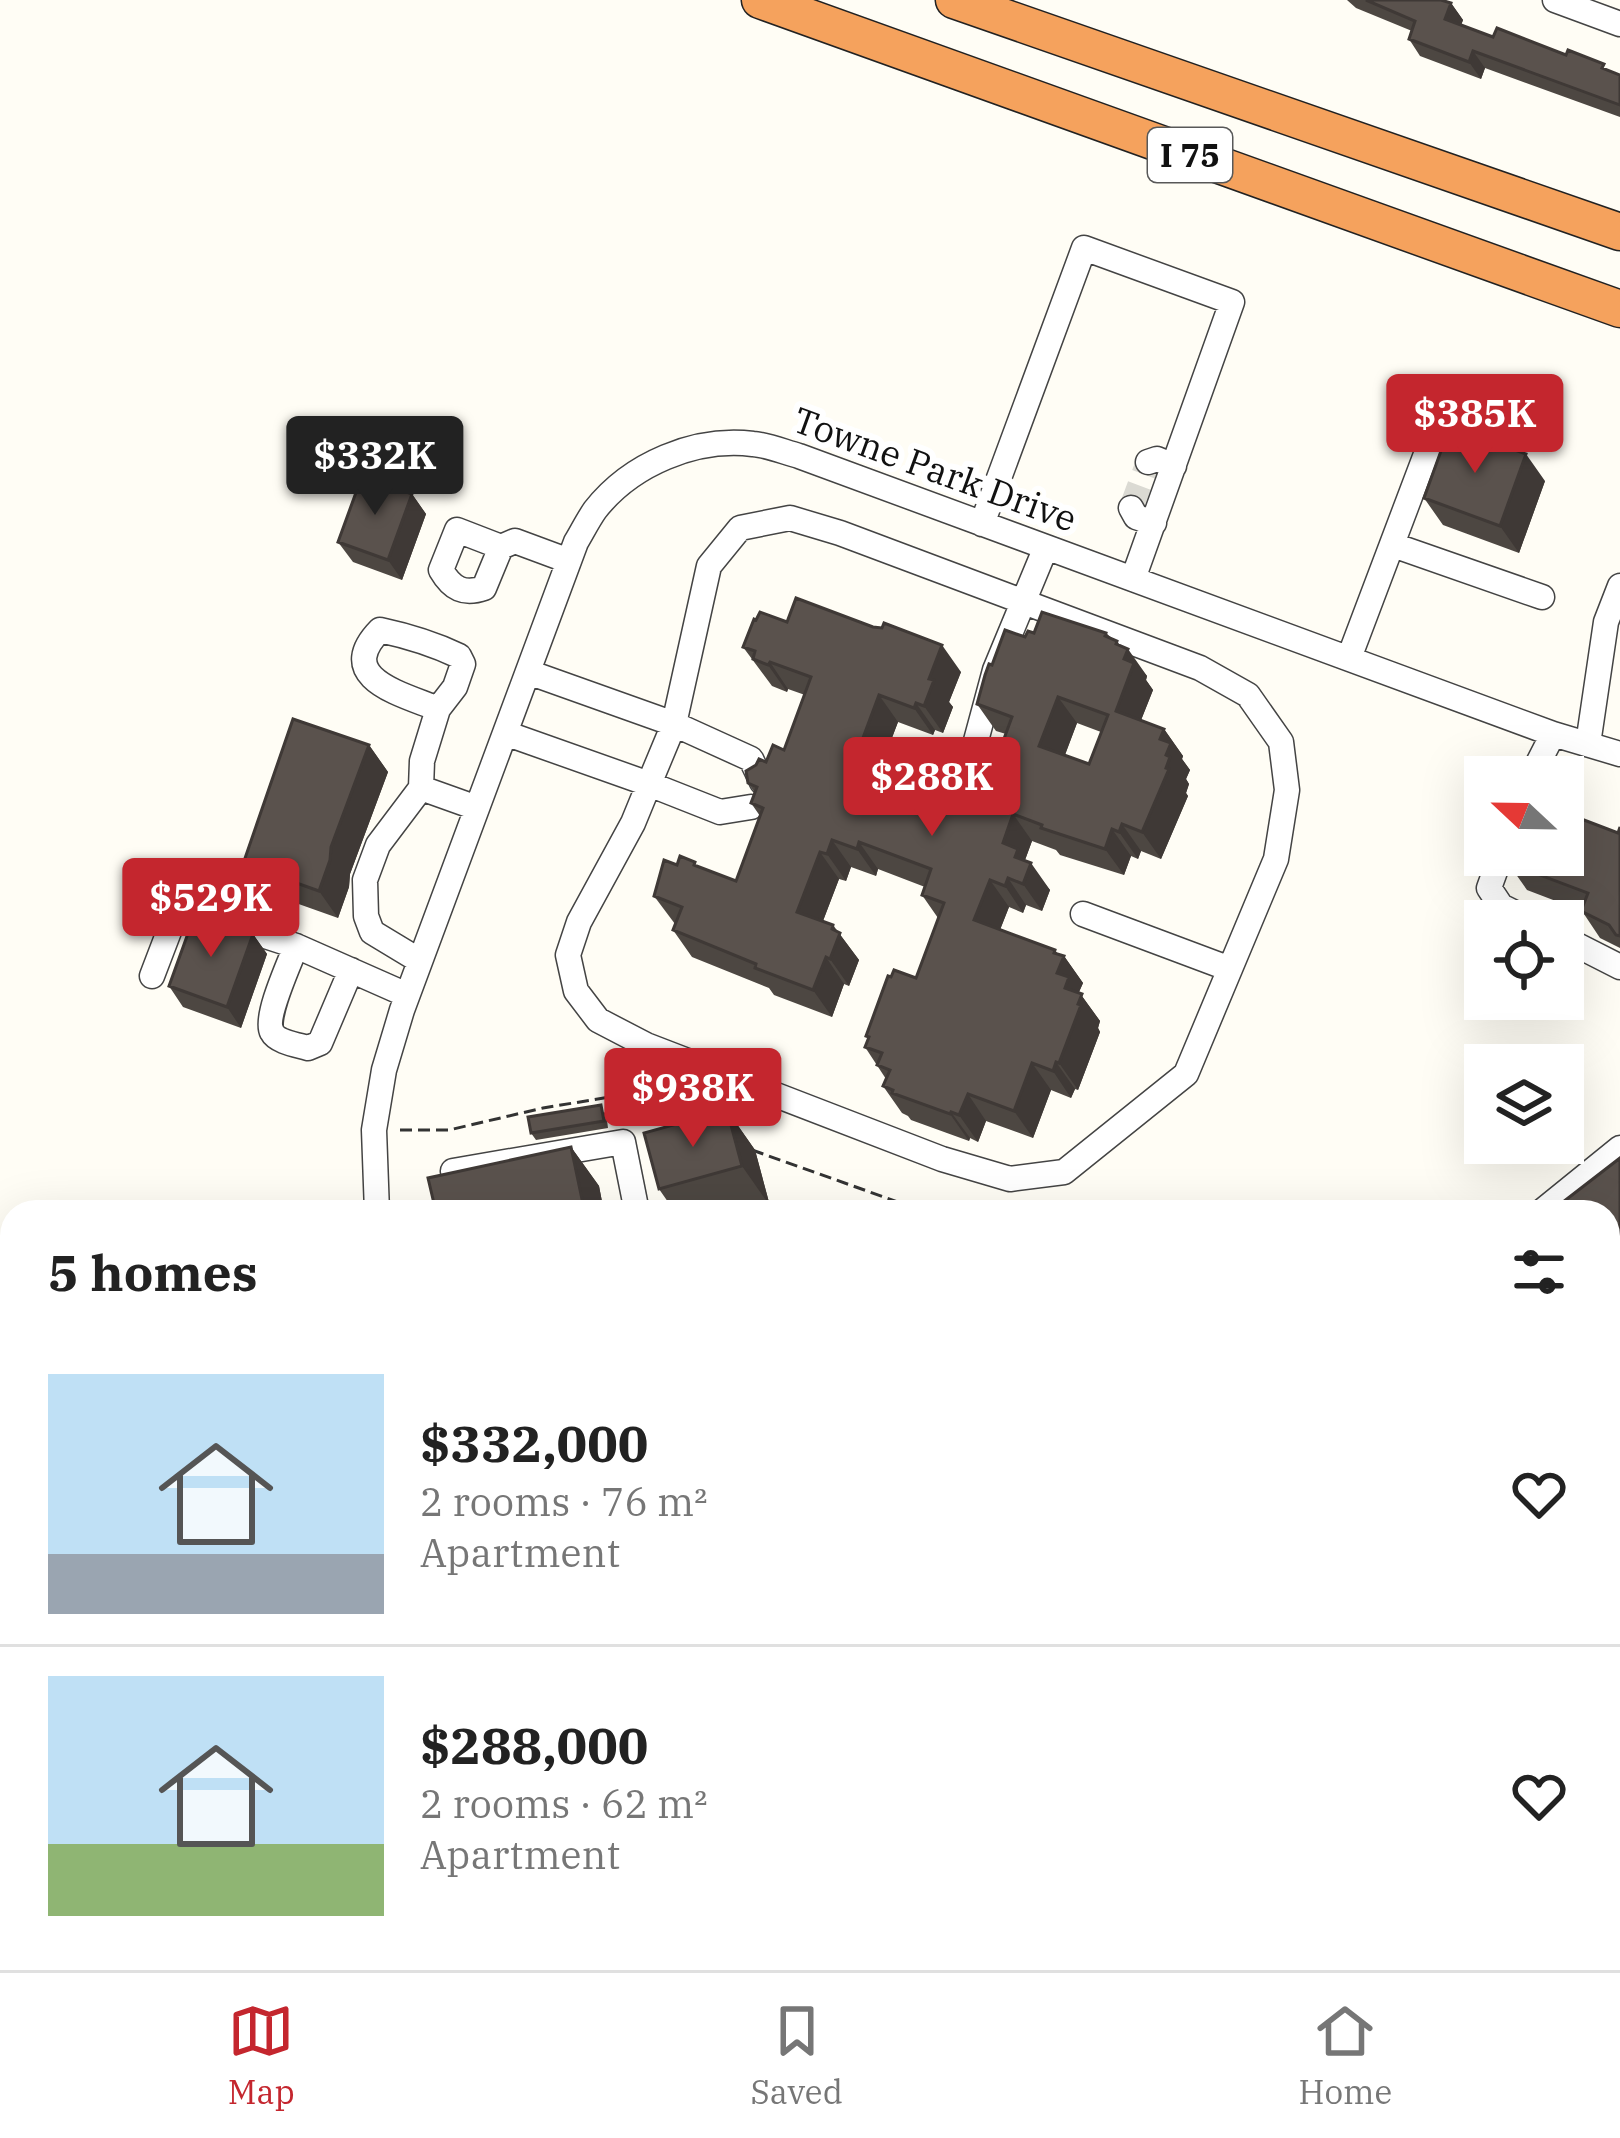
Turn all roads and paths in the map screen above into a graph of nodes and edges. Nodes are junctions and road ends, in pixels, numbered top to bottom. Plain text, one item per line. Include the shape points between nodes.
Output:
1 (760, 0) edge
2 (954, 0) edge
3 (1555, 0) edge
4 (1620, 24) edge
5 (1620, 232) edge
6 (1620, 309) edge
7 (1445, 404) dead end
8 (1148, 462) dead end
9 (1174, 466) junction
10 (1131, 508) dead end
11 (1154, 523) junction
12 (982, 524) junction
13 (1394, 545) junction
14 (501, 547) dead end
15 (1046, 547) junction
16 (569, 561) junction
17 (1133, 579) junction
18 (1620, 586) edge
19 (1542, 597) dead end
20 (1024, 603) junction
21 (1611, 646) edge
22 (1349, 658) junction
23 (528, 671) junction
24 (438, 709) dead end
25 (674, 724) junction
26 (505, 733) junction
27 (1553, 734) junction
28 (1588, 744) junction
29 (1620, 754) edge
30 (1542, 756) edge
31 (762, 782) edge
32 (649, 784) junction
33 (422, 788) junction
34 (963, 789) edge
35 (751, 807) edge
36 (477, 808) junction
37 (1083, 914) dead end
38 (296, 946) junction
39 (1584, 949) edge
40 (420, 961) junction
41 (1620, 967) edge
42 (1230, 969) junction
43 (351, 970) junction
44 (152, 976) dead end
45 (407, 995) junction
46 (685, 1124) edge
47 (374, 1130) junction
48 (737, 1144) edge
49 (1620, 1148) edge
50 (453, 1172) edge
51 (377, 1200) edge
52 (635, 1200) edge
53 (893, 1200) edge
54 (1556, 1200) edge

1 - 6 highway, I 75
2 - 5 highway, I 75
3 - 4 street
7 - 13 street
8 - 9 street
9 - 11 street
9 - 12 street via 1232,302 1084,248
10 - 11 street
11 - 17 street
12 - 15 street, Towne Park Drive
12 - 16 street, Towne Park Drive via 799,456 720,443 654,462 624,482 596,509
13 - 19 street
13 - 22 street
14 - 16 street via 515,541
15 - 17 street, Towne Park Drive
15 - 20 street
16 - 23 street, Towne Park Drive
17 - 22 street, Towne Park Drive
18 - 21 street via 1606,622
20 - 25 street via 790,518 740,528 709,566
20 - 34 street via 995,670
20 - 42 street via 1200,668 1248,695 1281,742 1287,790 1276,859
21 - 28 street
22 - 27 street, Towne Park Drive
23 - 25 street
23 - 26 street, Towne Park Drive
24 - 33 street
25 - 31 street via 751,759
25 - 32 street
26 - 32 street
26 - 36 street, Towne Park Drive
27 - 28 street, Towne Park Drive
27 - 30 street
28 - 29 street, Towne Park Drive
32 - 35 street via 720,812
32 - 42 street via 579,922 568,955 576,992 598,1020 646,1045 942,1160 1010,1179 1064,1172 1186,1074
33 - 36 street
33 - 40 street via 379,845 365,880 372,932
36 - 40 street, Towne Park Drive
37 - 42 street
38 - 43 street
38 - 43 street via 270,1018 276,1038 308,1048 320,1043
38 - 44 street via 189,911 173,921
39 - 41 street
40 - 45 street, Towne Park Drive
43 - 45 street
45 - 47 street, Towne Park Drive
46 - 47 path via 610,1097 448,1130
47 - 51 street, Towne Park Drive
48 - 53 path
49 - 54 street
50 - 52 street via 623,1142

